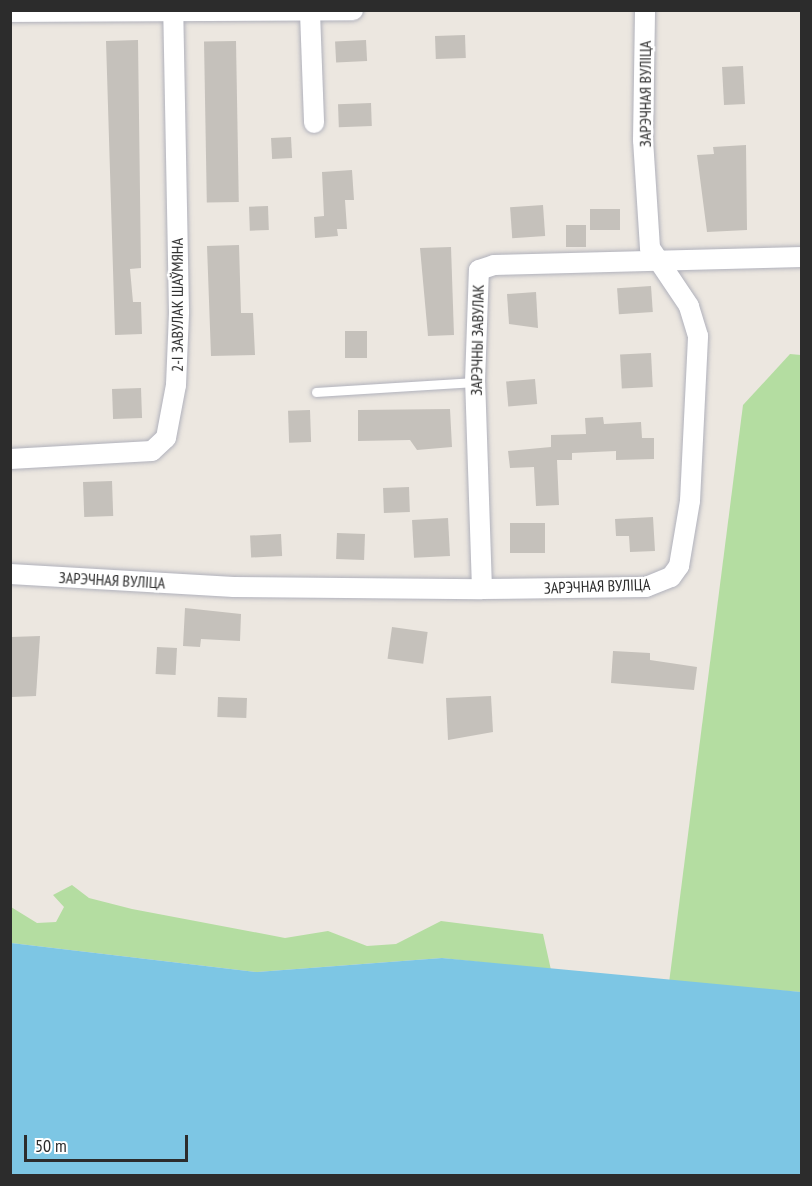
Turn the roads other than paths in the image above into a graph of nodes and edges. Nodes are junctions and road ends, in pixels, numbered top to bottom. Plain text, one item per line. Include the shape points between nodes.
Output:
1 (353, 10) edge
2 (645, 10) edge
3 (173, 11) edge
4 (10, 12) edge
5 (310, 12) edge
6 (314, 123) dead end
7 (801, 257) edge
8 (657, 262) junction
9 (475, 382) junction
10 (316, 392) dead end
11 (10, 459) edge
12 (10, 574) edge
13 (482, 589) junction

1 - 5 street
2 - 8 street, ЗАРЭЧНАЯ ВУЛІЦА via 643,140 651,249
3 - 4 street
3 - 5 street
3 - 11 street, 2-І ЗАВУЛАК ШАЎМЯНА via 179,312 176,385 166,438 152,451
5 - 6 street
7 - 8 street
8 - 9 street, ЗАРЭЧНЫ ЗАВУЛАК via 494,265 479,270
8 - 13 street, ЗАРЭЧНАЯ ВУЛІЦА via 684,297 698,336 690,501 678,566 661,583 646,587
9 - 10 lane
9 - 13 street, ЗАРЭЧНЫ ЗАВУЛАК
12 - 13 street, ЗАРЭЧНАЯ ВУЛІЦА via 234,587

